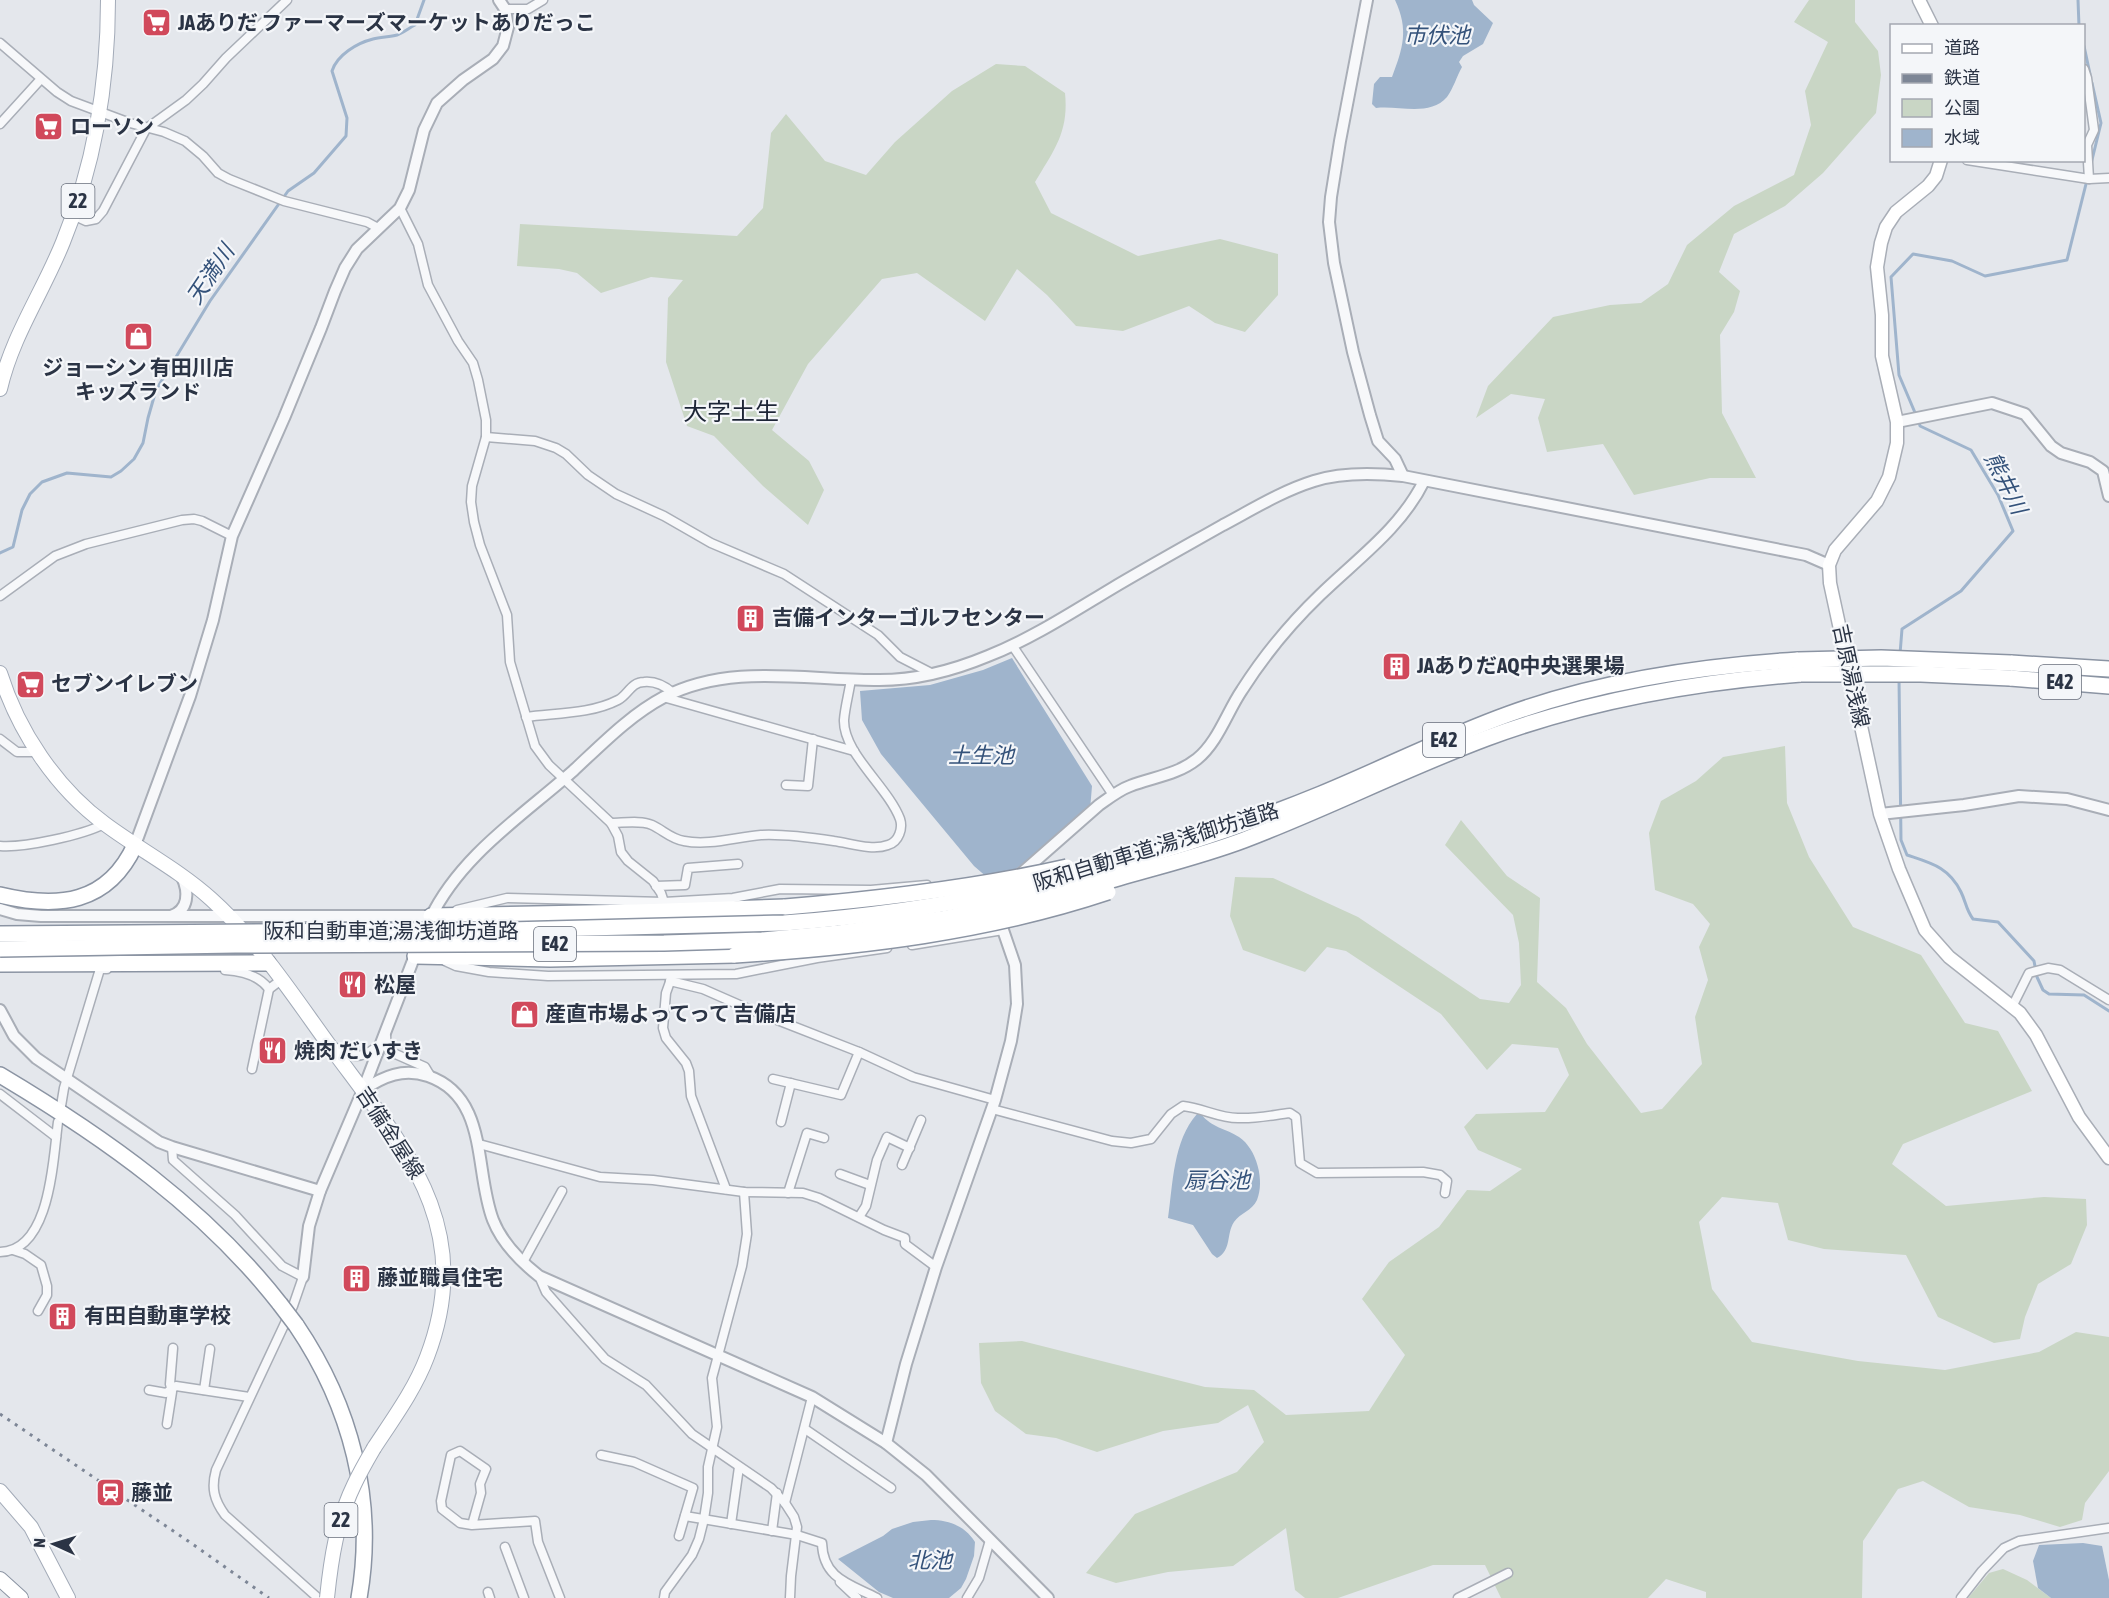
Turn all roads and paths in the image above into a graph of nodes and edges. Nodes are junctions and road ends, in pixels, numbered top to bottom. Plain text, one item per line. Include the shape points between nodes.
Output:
1 (108, 0) edge
2 (287, 0) edge
3 (543, 0) edge
4 (1367, 0) edge
5 (1919, 0) edge
6 (502, 5) edge
7 (1931, 24) edge
8 (0, 43) edge
9 (2085, 72) edge
10 (40, 80) junction
11 (100, 111) junction
12 (0, 124) edge
13 (146, 129) junction
14 (1940, 162) edge
15 (1980, 162) edge
16 (2109, 178) edge
17 (2089, 179) junction
18 (400, 208) junction
19 (73, 215) junction
20 (378, 228) junction
21 (0, 389) edge
22 (1897, 422) junction
23 (486, 437) junction
24 (1403, 476) junction
25 (1424, 481) junction
26 (2109, 496) edge
27 (232, 537) junction
28 (1829, 565) junction
29 (0, 596) edge
30 (1012, 645) junction
31 (1800, 667) junction
32 (2109, 669) edge
33 (2011, 670) junction
34 (933, 674) junction
35 (851, 680) junction
36 (1, 682) edge
37 (2109, 686) edge
38 (668, 695) junction
39 (526, 717) junction
40 (0, 740) edge
41 (813, 740) junction
42 (854, 751) junction
43 (38, 752) junction
44 (563, 779) junction
45 (786, 784) dead end
46 (1113, 795) junction
47 (2109, 810) edge
48 (1880, 814) junction
49 (611, 823) junction
50 (104, 824) junction
51 (135, 844) junction
52 (0, 846) edge
53 (738, 864) dead end
54 (1104, 875) junction
55 (182, 877) junction
56 (656, 886) junction
57 (0, 895) edge
58 (664, 902) junction
59 (0, 909) edge
60 (431, 916) junction
61 (168, 917) junction
62 (230, 917) junction
63 (1003, 930) junction
64 (0, 934) edge
65 (967, 937) junction
66 (0, 949) edge
67 (415, 956) junction
68 (268, 963) junction
69 (0, 964) edge
70 (671, 978) junction
71 (281, 980) junction
72 (270, 989) junction
73 (2109, 1000) edge
74 (2012, 1007) junction
75 (0, 1010) edge
76 (386, 1026) junction
77 (322, 1036) junction
78 (380, 1043) junction
79 (859, 1052) junction
80 (0, 1069) edge
81 (252, 1069) dead end
82 (0, 1075) edge
83 (431, 1077) junction
84 (773, 1079) dead end
85 (66, 1080) junction
86 (791, 1083) junction
87 (18, 1085) junction
88 (363, 1090) junction
89 (0, 1094) edge
90 (993, 1104) junction
91 (61, 1106) dead end
92 (921, 1120) dead end
93 (58, 1122) dead end
94 (781, 1122) dead end
95 (56, 1137) junction
96 (824, 1138) dead end
97 (479, 1144) junction
98 (172, 1147) junction
99 (910, 1148) junction
100 (2109, 1158) edge
101 (902, 1165) dead end
102 (840, 1174) dead end
103 (870, 1185) junction
104 (726, 1189) junction
105 (320, 1191) junction
106 (562, 1191) dead end
107 (744, 1192) junction
108 (788, 1193) junction
109 (1445, 1193) dead end
110 (859, 1216) junction
111 (13, 1250) junction
112 (0, 1252) edge
113 (523, 1262) junction
114 (936, 1267) junction
115 (539, 1276) junction
116 (303, 1277) junction
117 (38, 1311) dead end
118 (173, 1348) dead end
119 (210, 1349) dead end
120 (718, 1355) junction
121 (149, 1390) dead end
122 (171, 1390) junction
123 (204, 1390) junction
124 (249, 1397) junction
125 (812, 1397) junction
126 (167, 1424) dead end
127 (804, 1429) junction
128 (886, 1443) junction
129 (712, 1449) junction
130 (601, 1455) dead end
131 (739, 1467) junction
132 (891, 1488) dead end
133 (0, 1491) edge
134 (777, 1493) junction
135 (785, 1503) junction
136 (685, 1516) junction
137 (704, 1519) junction
138 (730, 1524) junction
139 (472, 1526) junction
140 (2109, 1528) edge
141 (772, 1531) junction
142 (797, 1535) junction
143 (680, 1536) dead end
144 (990, 1540) junction
145 (505, 1547) dead end
146 (1508, 1574) dead end
147 (835, 1577) junction
148 (0, 1579) edge
149 (1044, 1597) edge
150 (16, 1598) edge
151 (21, 1598) edge
152 (68, 1598) edge
153 (318, 1598) edge
154 (327, 1598) edge
155 (359, 1598) edge
156 (524, 1598) edge
157 (560, 1598) edge
158 (664, 1598) edge
159 (790, 1598) edge
160 (858, 1598) edge
161 (878, 1598) edge
162 (967, 1598) edge
163 (1458, 1598) edge
164 (1961, 1598) edge

1 - 11 main road, 22
2 - 13 street via 186,100
3 - 6 street via 528,9
4 - 24 street via 1329,222 1335,273 1370,415 1378,441 1395,459
5 - 7 main road
6 - 18 street via 508,27 503,46 493,59 445,94 431,114
8 - 10 street
9 - 17 street via 2094,130 2087,145
10 - 11 street via 71,101
10 - 12 street
11 - 13 street
11 - 19 main road, 22 via 93,152
13 - 19 street via 103,211 96,219 86,221
13 - 20 street via 184,141 218,173 280,200
14 - 22 main road via 1932,181 1896,212 1881,243 1877,267 1882,356
15 - 17 street
16 - 17 street
18 - 20 street
18 - 23 street via 418,244 428,285 473,363
19 - 21 main road, 22 via 14,343
20 - 27 street via 345,268
22 - 26 street via 1992,403 2016,409 2025,414 2051,446 2103,471
22 - 28 main road via 1897,443 1889,477 1877,501 1835,550
23 - 34 street via 535,441 556,448 616,494 711,543 784,574 878,635 900,657
23 - 39 street via 471,502 480,545 507,615 510,662
24 - 25 street
24 - 30 street via 1316,480 1278,495
25 - 28 street via 1806,555
25 - 46 street via 1394,527 1318,596 1263,659 1212,743 1198,758 1164,777 1128,786
27 - 29 street via 194,519 86,544 55,556
27 - 51 street via 193,686
28 - 48 main road, 吉原湯浅線
30 - 34 street via 964,666
30 - 46 street
31 - 33 highway, 阪和自動車道;湯浅御坊道路 / E42, bridge via 1881,658
31 - 54 highway, 阪和自動車道;湯浅御坊道路 / E42 via 1568,712 1470,745 1242,840
31 - 54 highway, 阪和自動車道;湯浅御坊道路 / E42 via 1715,666 1542,703 1475,727 1319,794
32 - 33 highway, 阪和自動車道;湯浅御坊道路 / E42
33 - 37 highway, 阪和自動車道;湯浅御坊道路 / E42
34 - 35 street
35 - 38 street via 748,676 708,681
35 - 42 street via 844,721
36 - 43 main road, 吉備金屋線 / 22
38 - 39 street via 661,684 644,681 608,704
38 - 41 street
38 - 44 street via 630,720
39 - 44 street via 534,746
40 - 43 street via 17,752
41 - 42 street
41 - 45 street via 808,786
42 - 49 street via 900,820 897,840 889,845 857,846 761,835 710,843 684,841 646,823
43 - 50 main road, 吉備金屋線 / 22 via 69,791
44 - 49 street
44 - 60 street via 471,859
46 - 63 street via 1018,875 1001,908
47 - 48 street via 2067,799 2019,796
48 - 74 main road, 吉原湯浅線 via 1925,930 1949,957
49 - 56 street via 621,852
50 - 51 main road, 吉備金屋線 / 22
50 - 52 street via 44,841
51 - 55 main road, 吉備金屋線 / 22
51 - 57 highway via 121,870 93,892 64,900
53 - 56 street via 688,868 685,885
54 - 60 highway, bridge via 1038,874 785,907
54 - 64 highway, 阪和自動車道;湯浅御坊道路 / E42, bridge via 936,905 784,923 504,930
54 - 66 highway, 阪和自動車道;湯浅御坊道路 / E42, bridge via 1012,905 941,919 753,940
54 - 67 highway, bridge via 1037,914 820,950 550,958
55 - 61 street via 186,902 181,911
55 - 62 main road, 吉備金屋線 / 22
56 - 58 street
58 - 60 street via 507,898
58 - 65 street via 733,898 780,889 871,890 948,882
59 - 61 street via 31,916
60 - 62 street
60 - 67 street
61 - 62 street
62 - 68 main road, 吉備金屋線 / 22
63 - 65 street
63 - 90 street via 1015,965 1017,1004
65 - 70 street via 736,974
67 - 70 street via 522,975
67 - 76 street
68 - 69 highway
68 - 71 main road, 吉備金屋線 / 22
70 - 79 street
70 - 104 street via 663,1028 689,1071 691,1096
71 - 72 street
71 - 77 main road, 吉備金屋線 / 22
72 - 81 street
72 - 85 street via 259,978 235,970 100,969
73 - 74 street via 2060,970 2048,968 2029,973
74 - 100 main road, 吉原湯浅線 via 2036,1035 2079,1118
75 - 85 street via 25,1048
76 - 78 street
76 - 83 street via 387,1048 425,1067
77 - 78 street via 353,1057 366,1054
77 - 88 main road, 吉備金屋線 / 22
78 - 88 street
79 - 86 street via 841,1095
79 - 90 street via 913,1077
80 - 87 highway
82 - 87 highway
83 - 88 street via 397,1073
83 - 97 street via 461,1100
84 - 86 street
85 - 91 street
85 - 98 street
86 - 94 street
87 - 155 highway, bridge via 167,1188 237,1253 296,1325 332,1388 356,1457 364,1512
88 - 105 street
88 - 154 main road, 吉備金屋線 / 22, bridge via 400,1142 425,1187 440,1237 442,1288 427,1358 353,1486 343,1513
89 - 95 street
90 - 109 street via 1112,1141 1131,1143 1151,1139 1171,1114 1183,1106 1238,1118 1290,1113 1296,1117 1300,1163 1317,1173 1423,1172 1440,1175 1447,1181
90 - 114 street
92 - 99 street
93 - 95 street
95 - 111 street via 43,1214 31,1234
96 - 108 street via 807,1133
97 - 104 street via 600,1177
97 - 113 street via 493,1220
98 - 105 street
98 - 116 street via 173,1160 235,1215 282,1266
99 - 101 street
99 - 103 street via 887,1137
102 - 103 street
103 - 110 street via 866,1206
104 - 107 street
105 - 116 street via 309,1226
106 - 113 street
107 - 108 street
107 - 120 street via 746,1245
108 - 110 street via 803,1192
110 - 114 street via 905,1238 905,1244
111 - 112 street
111 - 117 street via 41,1265 47,1295
113 - 115 street
114 - 128 street
115 - 120 street
115 - 129 street via 546,1292 605,1359 646,1385 692,1434
116 - 124 street
118 - 122 street
119 - 123 street
120 - 125 street
120 - 129 street via 712,1378 717,1427
121 - 122 street via 166,1394
122 - 123 street via 176,1386
122 - 126 street
123 - 124 street
124 - 153 street via 216,1470 214,1497 225,1515
125 - 127 street
125 - 128 street
127 - 132 street
127 - 135 street
128 - 144 street via 926,1475
129 - 131 street
129 - 137 street
130 - 136 street via 634,1462 693,1488
131 - 134 street
131 - 138 street
133 - 152 main road via 31,1527
134 - 135 street
134 - 141 street
135 - 142 street via 796,1521
136 - 137 street
136 - 143 street
137 - 138 street
137 - 158 street via 692,1555
138 - 141 street
139 - 139 street via 460,1523 442,1509 451,1455 460,1451 486,1468
139 - 157 street via 535,1521 538,1542
140 - 164 street via 2019,1541 2004,1548
141 - 142 street
142 - 147 street via 822,1543 822,1552
142 - 159 street
144 - 149 street
144 - 162 street via 979,1578
145 - 156 street
146 - 163 street
147 - 160 street
147 - 161 street
148 - 150 main road
148 - 151 main road

